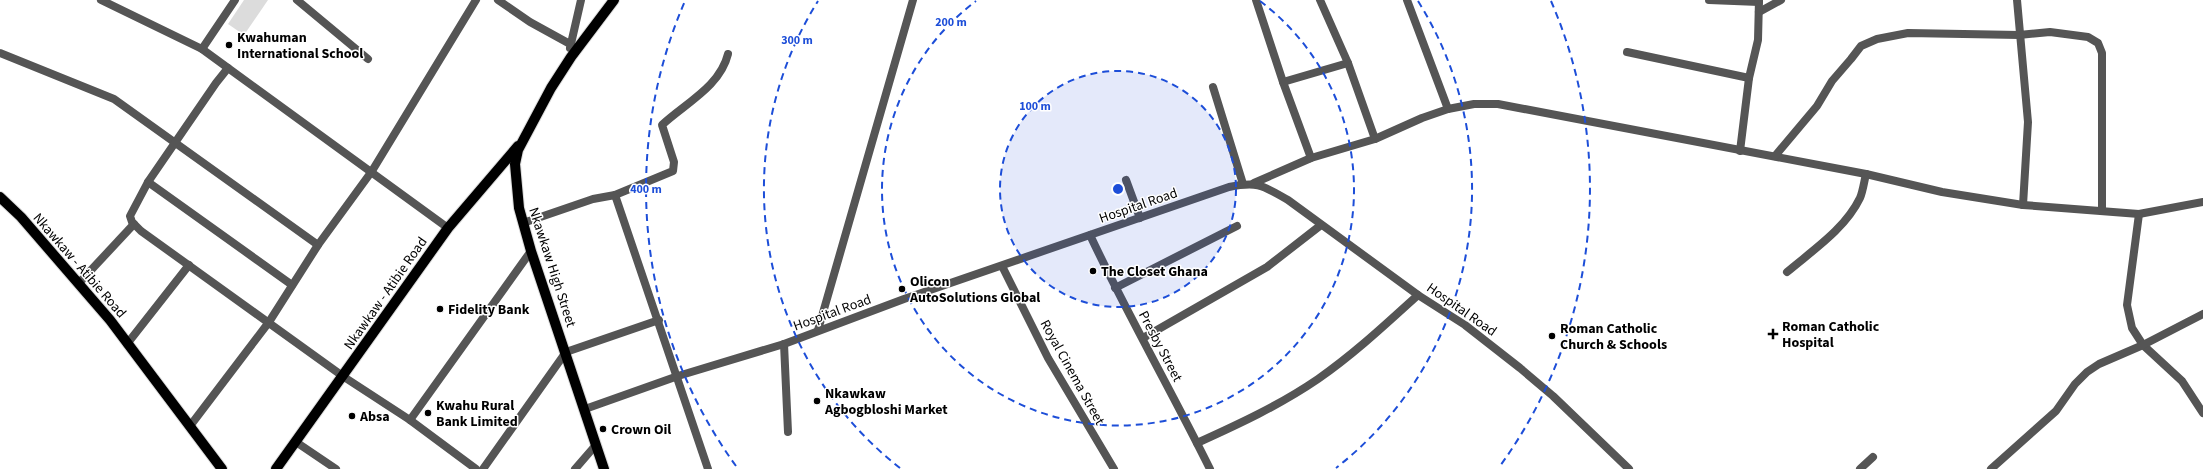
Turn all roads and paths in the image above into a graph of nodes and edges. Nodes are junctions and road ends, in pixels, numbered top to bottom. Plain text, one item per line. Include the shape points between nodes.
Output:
1 (101, 0) edge
2 (235, 0) edge
3 (297, 0) edge
4 (476, 0) edge
5 (498, 0) edge
6 (581, 0) edge
7 (614, 0) edge
8 (913, 0) edge
9 (1256, 0) edge
10 (1320, 0) edge
11 (1407, 0) edge
12 (1709, 0) edge
13 (1781, 0) edge
14 (2017, 0) edge
15 (1759, 1) edge
16 (1759, 12) junction
17 (2019, 35) junction
18 (570, 44) junction
19 (202, 49) junction
20 (1626, 52) dead end
21 (0, 53) edge
22 (728, 54) dead end
23 (571, 57) junction
24 (368, 59) dead end
25 (1348, 63) junction
26 (228, 68) junction
27 (1749, 78) junction
28 (1283, 82) junction
29 (1213, 87) dead end
30 (1448, 109) junction
31 (524, 138) junction
32 (1375, 139) junction
33 (175, 141) junction
34 (1740, 151) junction
35 (1775, 156) junction
36 (1311, 158) junction
37 (372, 171) junction
38 (1866, 174) junction
39 (1126, 180) dead end
40 (148, 182) junction
41 (1254, 183) junction
42 (1243, 184) junction
43 (615, 195) junction
44 (0, 197) edge
45 (2203, 202) edge
46 (2023, 205) junction
47 (2102, 211) junction
48 (2139, 214) junction
49 (1140, 218) junction
50 (523, 223) junction
51 (134, 224) junction
52 (1321, 225) junction
53 (1237, 226) dead end
54 (448, 228) junction
55 (1090, 235) junction
56 (318, 244) junction
57 (531, 251) junction
58 (189, 265) junction
59 (1002, 266) junction
60 (1788, 272) dead end
61 (79, 283) junction
62 (292, 285) junction
63 (1115, 288) junction
64 (1418, 295) junction
65 (2203, 314) edge
66 (659, 320) junction
67 (269, 322) junction
68 (818, 330) junction
69 (1143, 338) junction
70 (128, 344) junction
71 (784, 344) junction
72 (2143, 346) junction
73 (566, 352) junction
74 (678, 376) junction
75 (344, 377) junction
76 (585, 409) junction
77 (2203, 413) edge
78 (410, 420) junction
79 (190, 426) junction
80 (788, 432) dead end
81 (296, 442) junction
82 (1197, 443) junction
83 (595, 446) junction
84 (1873, 457) dead end
85 (1625, 468) edge
86 (222, 469) edge
87 (276, 469) edge
88 (336, 469) edge
89 (476, 469) edge
90 (483, 469) edge
91 (575, 469) edge
92 (604, 469) edge
93 (708, 469) edge
94 (1114, 469) edge
95 (1210, 469) edge
96 (1860, 469) edge
97 (1991, 469) edge

1 - 19 street
2 - 19 street
3 - 24 street
4 - 37 street
5 - 18 street via 530,22
6 - 18 street
7 - 23 main road, Nkawkaw High Street
8 - 68 street
9 - 28 street
10 - 25 street
11 - 30 street
12 - 15 street
13 - 16 street
14 - 17 street
15 - 16 street
16 - 27 street via 1758,40
17 - 35 street via 1908,33 1878,39 1861,46 1832,81 1817,106
17 - 46 street via 2028,122
17 - 47 street via 2050,32 2088,37 2098,43 2102,53
18 - 23 street
19 - 26 street
20 - 27 street
21 - 33 street via 114,99
22 - 43 street via 726,63 695,100 662,125 674,162 673,171
23 - 31 main road, Nkawkaw High Street
25 - 28 street
25 - 32 street
26 - 33 street
26 - 37 street
27 - 34 street
28 - 36 street
29 - 42 street
30 - 32 street
30 - 34 street via 1474,104 1498,104
31 - 50 main road, Nkawkaw High Street via 515,164
31 - 54 main road, Nkawkaw - Atibie Road
32 - 36 street
33 - 40 street
33 - 56 street
34 - 35 street
35 - 38 street
36 - 41 street
37 - 54 street
37 - 56 street
38 - 46 street via 1942,192
38 - 60 street via 1860,197 1849,216
39 - 49 street
40 - 51 street via 130,216
40 - 62 street
41 - 42 street, Hospital Road
41 - 52 street, Hospital Road via 1268,188
42 - 49 street, Hospital Road
43 - 50 street via 593,199
43 - 66 street
44 - 61 main road, Nkawkaw - Atibie Road
45 - 48 street
46 - 47 street
47 - 48 street
48 - 72 street via 2127,304 2132,328
49 - 55 street, Hospital Road
50 - 57 main road, Nkawkaw High Street
51 - 58 street
51 - 61 street
52 - 64 street, Hospital Road
52 - 69 street via 1267,267
53 - 63 street
54 - 75 main road, Nkawkaw - Atibie Road
55 - 59 street, Hospital Road
55 - 63 street, Presby Street
56 - 62 street
57 - 73 main road, Nkawkaw High Street
57 - 78 street
58 - 67 street
58 - 70 street
59 - 68 street, Hospital Road
59 - 94 street, Royal Cinema Street via 1048,358
61 - 70 main road, Nkawkaw - Atibie Road
62 - 67 street
63 - 69 street, Presby Street
64 - 82 street via 1376,333 1318,379 1256,416
64 - 85 street, Hospital Road via 1465,325 1520,368 1553,396
65 - 72 street
66 - 73 street
66 - 74 street
67 - 75 street
67 - 79 street
68 - 71 street, Hospital Road
69 - 82 street, Presby Street
70 - 79 main road, Nkawkaw - Atibie Road
71 - 74 street, Hospital Road
71 - 80 street
72 - 77 street via 2182,381
72 - 97 street via 2119,354 2087,372 2056,411
73 - 76 main road, Nkawkaw High Street
73 - 90 street
74 - 76 street, Hospital Road
74 - 93 street
75 - 78 street
75 - 81 main road, Nkawkaw - Atibie Road
76 - 83 main road, Nkawkaw High Street
78 - 89 street
79 - 86 main road, Nkawkaw - Atibie Road
81 - 87 main road, Nkawkaw - Atibie Road
81 - 88 street
82 - 95 street, Presby Street
83 - 91 street
83 - 92 main road, Nkawkaw High Street
84 - 96 street

